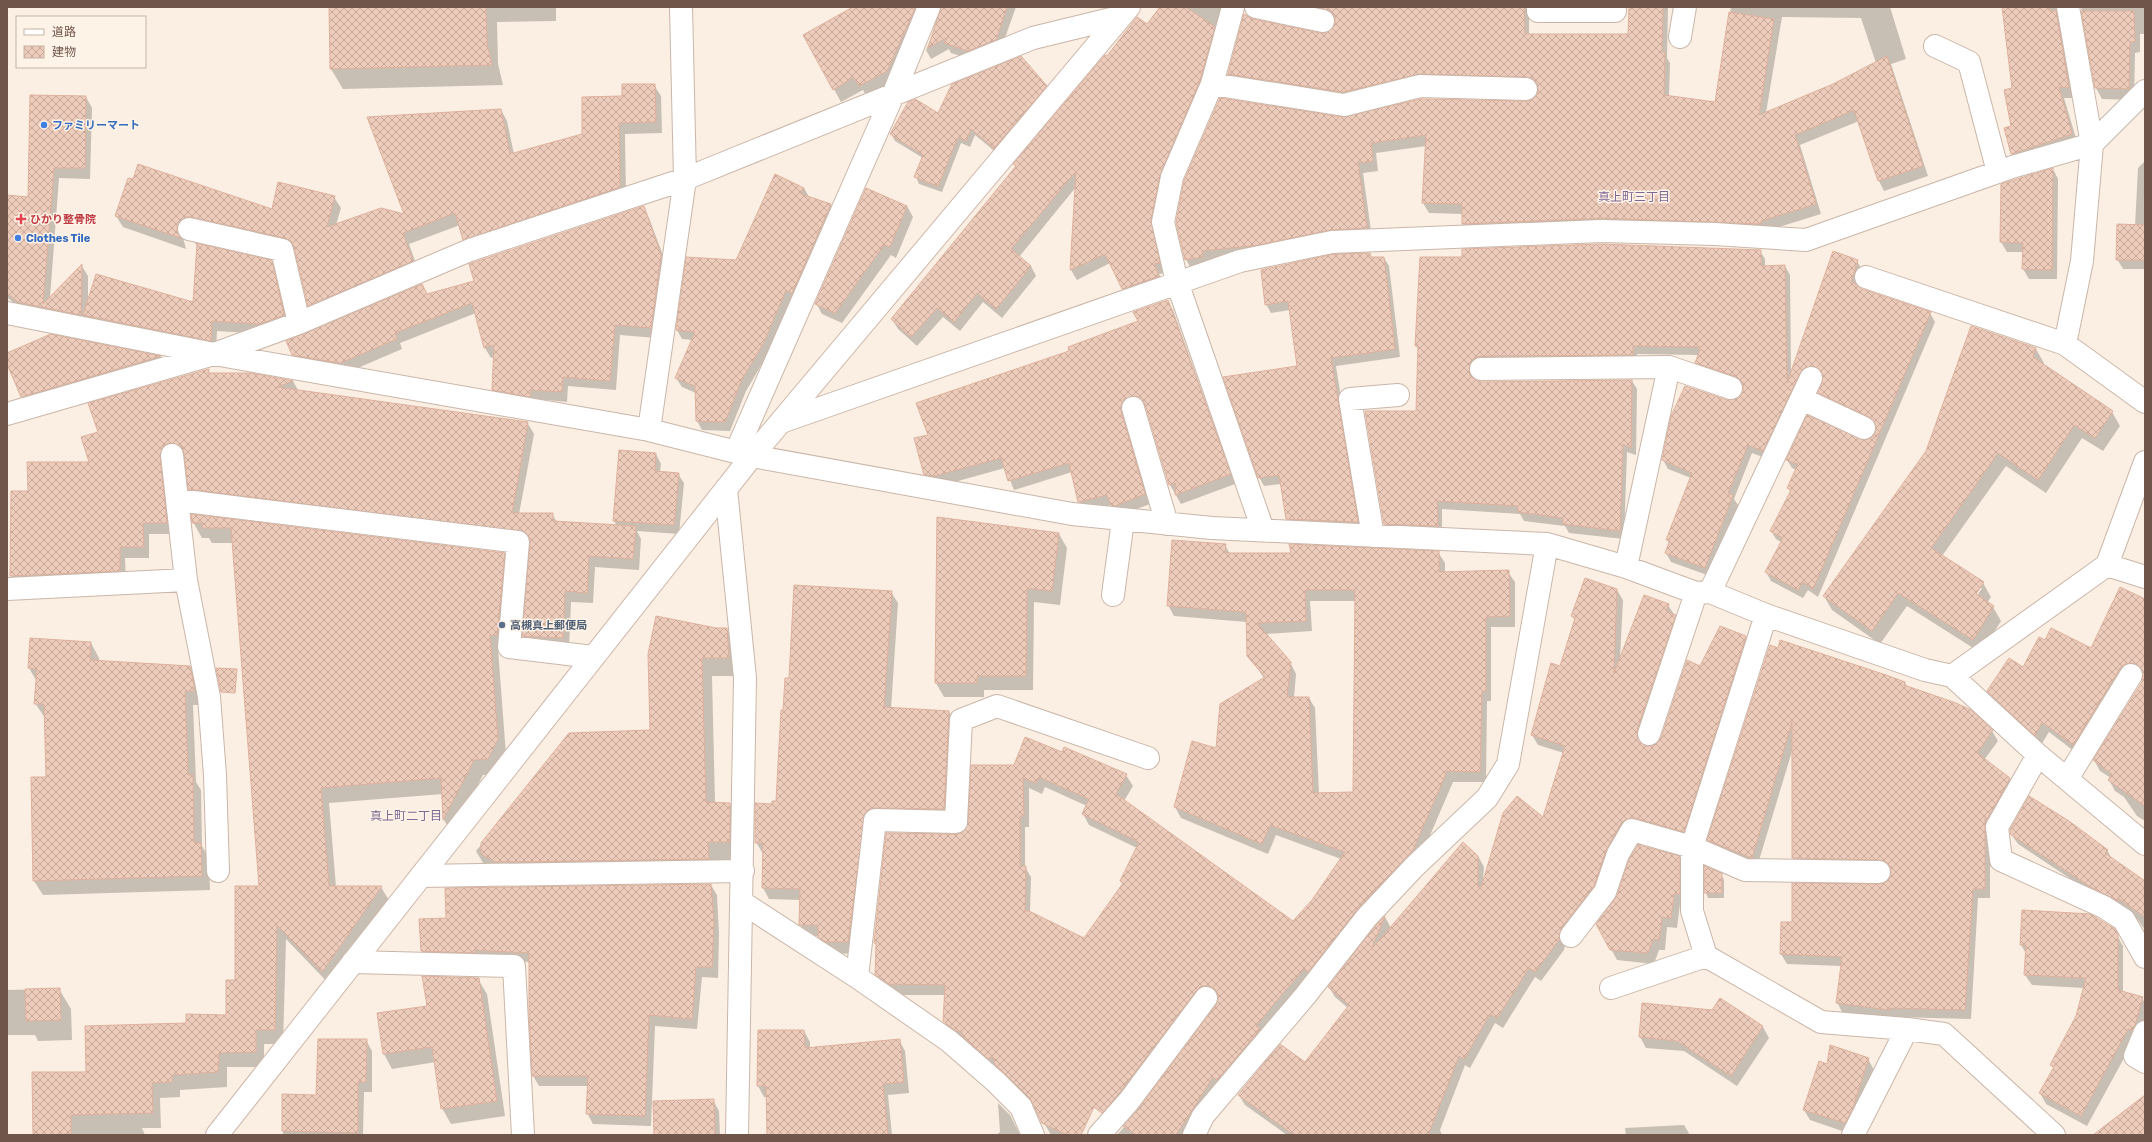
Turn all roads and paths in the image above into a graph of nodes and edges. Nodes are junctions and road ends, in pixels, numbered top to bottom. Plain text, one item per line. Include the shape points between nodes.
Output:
1 (681, 7) edge
2 (930, 7) edge
3 (1233, 7) edge
4 (1256, 7) edge
5 (1538, 7) edge
6 (1685, 7) edge
7 (2068, 7) edge
8 (1123, 10) edge
9 (1615, 11) dead end
10 (1323, 22) dead end
11 (1680, 37) dead end
12 (1935, 46) dead end
13 (1212, 84) junction
14 (1526, 89) dead end
15 (2145, 91) edge
16 (893, 95) junction
17 (2092, 144) junction
18 (1998, 172) junction
19 (685, 179) junction
20 (189, 229) dead end
21 (1866, 277) dead end
22 (1176, 282) junction
23 (7, 313) edge
24 (299, 322) junction
25 (2065, 344) junction
26 (214, 354) junction
27 (1669, 367) junction
28 (1481, 369) dead end
29 (1811, 378) dead end
30 (1731, 388) dead end
31 (1398, 394) dead end
32 (1802, 399) junction
33 (2145, 402) edge
34 (1133, 408) dead end
35 (7, 414) edge
36 (781, 422) junction
37 (1864, 428) dead end
38 (649, 430) junction
39 (744, 454) junction
40 (172, 455) dead end
41 (2145, 462) edge
42 (726, 489) junction
43 (177, 500) junction
44 (1123, 520) junction
45 (1167, 524) junction
46 (1263, 530) junction
47 (1373, 536) junction
48 (1547, 544) junction
49 (2107, 565) junction
50 (1626, 567) junction
51 (2145, 577) edge
52 (186, 580) junction
53 (7, 589) edge
54 (1703, 593) junction
55 (1113, 595) dead end
56 (1766, 615) junction
57 (594, 657) junction
58 (2131, 675) dead end
59 (1952, 676) junction
60 (1649, 734) dead end
61 (2038, 756) junction
62 (1148, 758) dead end
63 (2067, 779) junction
64 (2145, 844) edge
65 (1692, 847) junction
66 (218, 871) dead end
67 (742, 871) junction
68 (1879, 872) dead end
69 (421, 876) junction
70 (742, 903) junction
71 (1571, 936) dead end
72 (1706, 956) junction
73 (2145, 957) edge
74 (353, 962) junction
75 (857, 977) junction
76 (1611, 988) dead end
77 (1206, 998) dead end
78 (1907, 1029) junction
79 (2145, 1032) edge
80 (2145, 1062) edge
81 (218, 1134) edge
82 (523, 1135) edge
83 (737, 1135) edge
84 (1033, 1135) edge
85 (1099, 1135) edge
86 (1194, 1135) edge
87 (1853, 1135) edge
88 (2054, 1135) edge

1 - 19 street
2 - 16 street
3 - 13 street
4 - 10 street
5 - 9 street via 1538,11
6 - 11 street
7 - 17 street
8 - 16 street via 1034,38
8 - 36 street
12 - 18 street via 1969,62
13 - 14 street via 1344,105 1420,86
13 - 22 street via 1172,177 1163,222
15 - 17 street
16 - 19 street
16 - 39 street
17 - 18 street
17 - 25 street via 2082,261
18 - 22 street via 1806,240 1715,234 1601,231 1332,242 1240,261
19 - 24 street via 470,250
19 - 38 street
20 - 24 street via 282,250
21 - 25 street
22 - 36 street
22 - 46 street
23 - 26 street
24 - 26 street
25 - 33 street
26 - 35 street
26 - 38 street
27 - 28 street
27 - 30 street
27 - 50 street
29 - 32 street
31 - 47 street via 1350,399
32 - 37 street
32 - 54 street
34 - 45 street
36 - 39 street
38 - 39 street
39 - 42 street
39 - 44 street via 1072,514
40 - 43 street
41 - 49 street
42 - 57 street
42 - 67 street via 745,678
43 - 52 street
43 - 57 street via 518,542 509,647
44 - 45 street
44 - 55 street
45 - 46 street
46 - 47 street
47 - 48 street
48 - 50 street
48 - 86 street via 1508,764 1487,798 1415,866 1366,918 1305,996 1203,1116
49 - 51 street
49 - 59 street
50 - 54 street
52 - 53 street
52 - 66 street via 209,697
54 - 56 street
54 - 60 street
56 - 59 street via 1925,670
56 - 65 street
57 - 69 street
58 - 63 street
59 - 61 street
61 - 63 street
61 - 73 street via 1997,828 2001,860 2114,913 2124,920
62 - 75 street via 997,706 961,720 956,822 875,820
63 - 64 street
65 - 68 street via 1745,870
65 - 71 street via 1632,830 1618,854 1605,892
65 - 72 street via 1692,911
67 - 69 street
67 - 70 street
69 - 74 street
70 - 75 street
70 - 83 street
72 - 76 street
72 - 78 street via 1821,1022
74 - 81 street
74 - 82 street via 514,966
75 - 84 street via 949,1041 996,1082 1021,1107
77 - 85 street via 1129,1101
78 - 87 street
78 - 88 street via 1944,1034
79 - 80 street via 2135,1056

